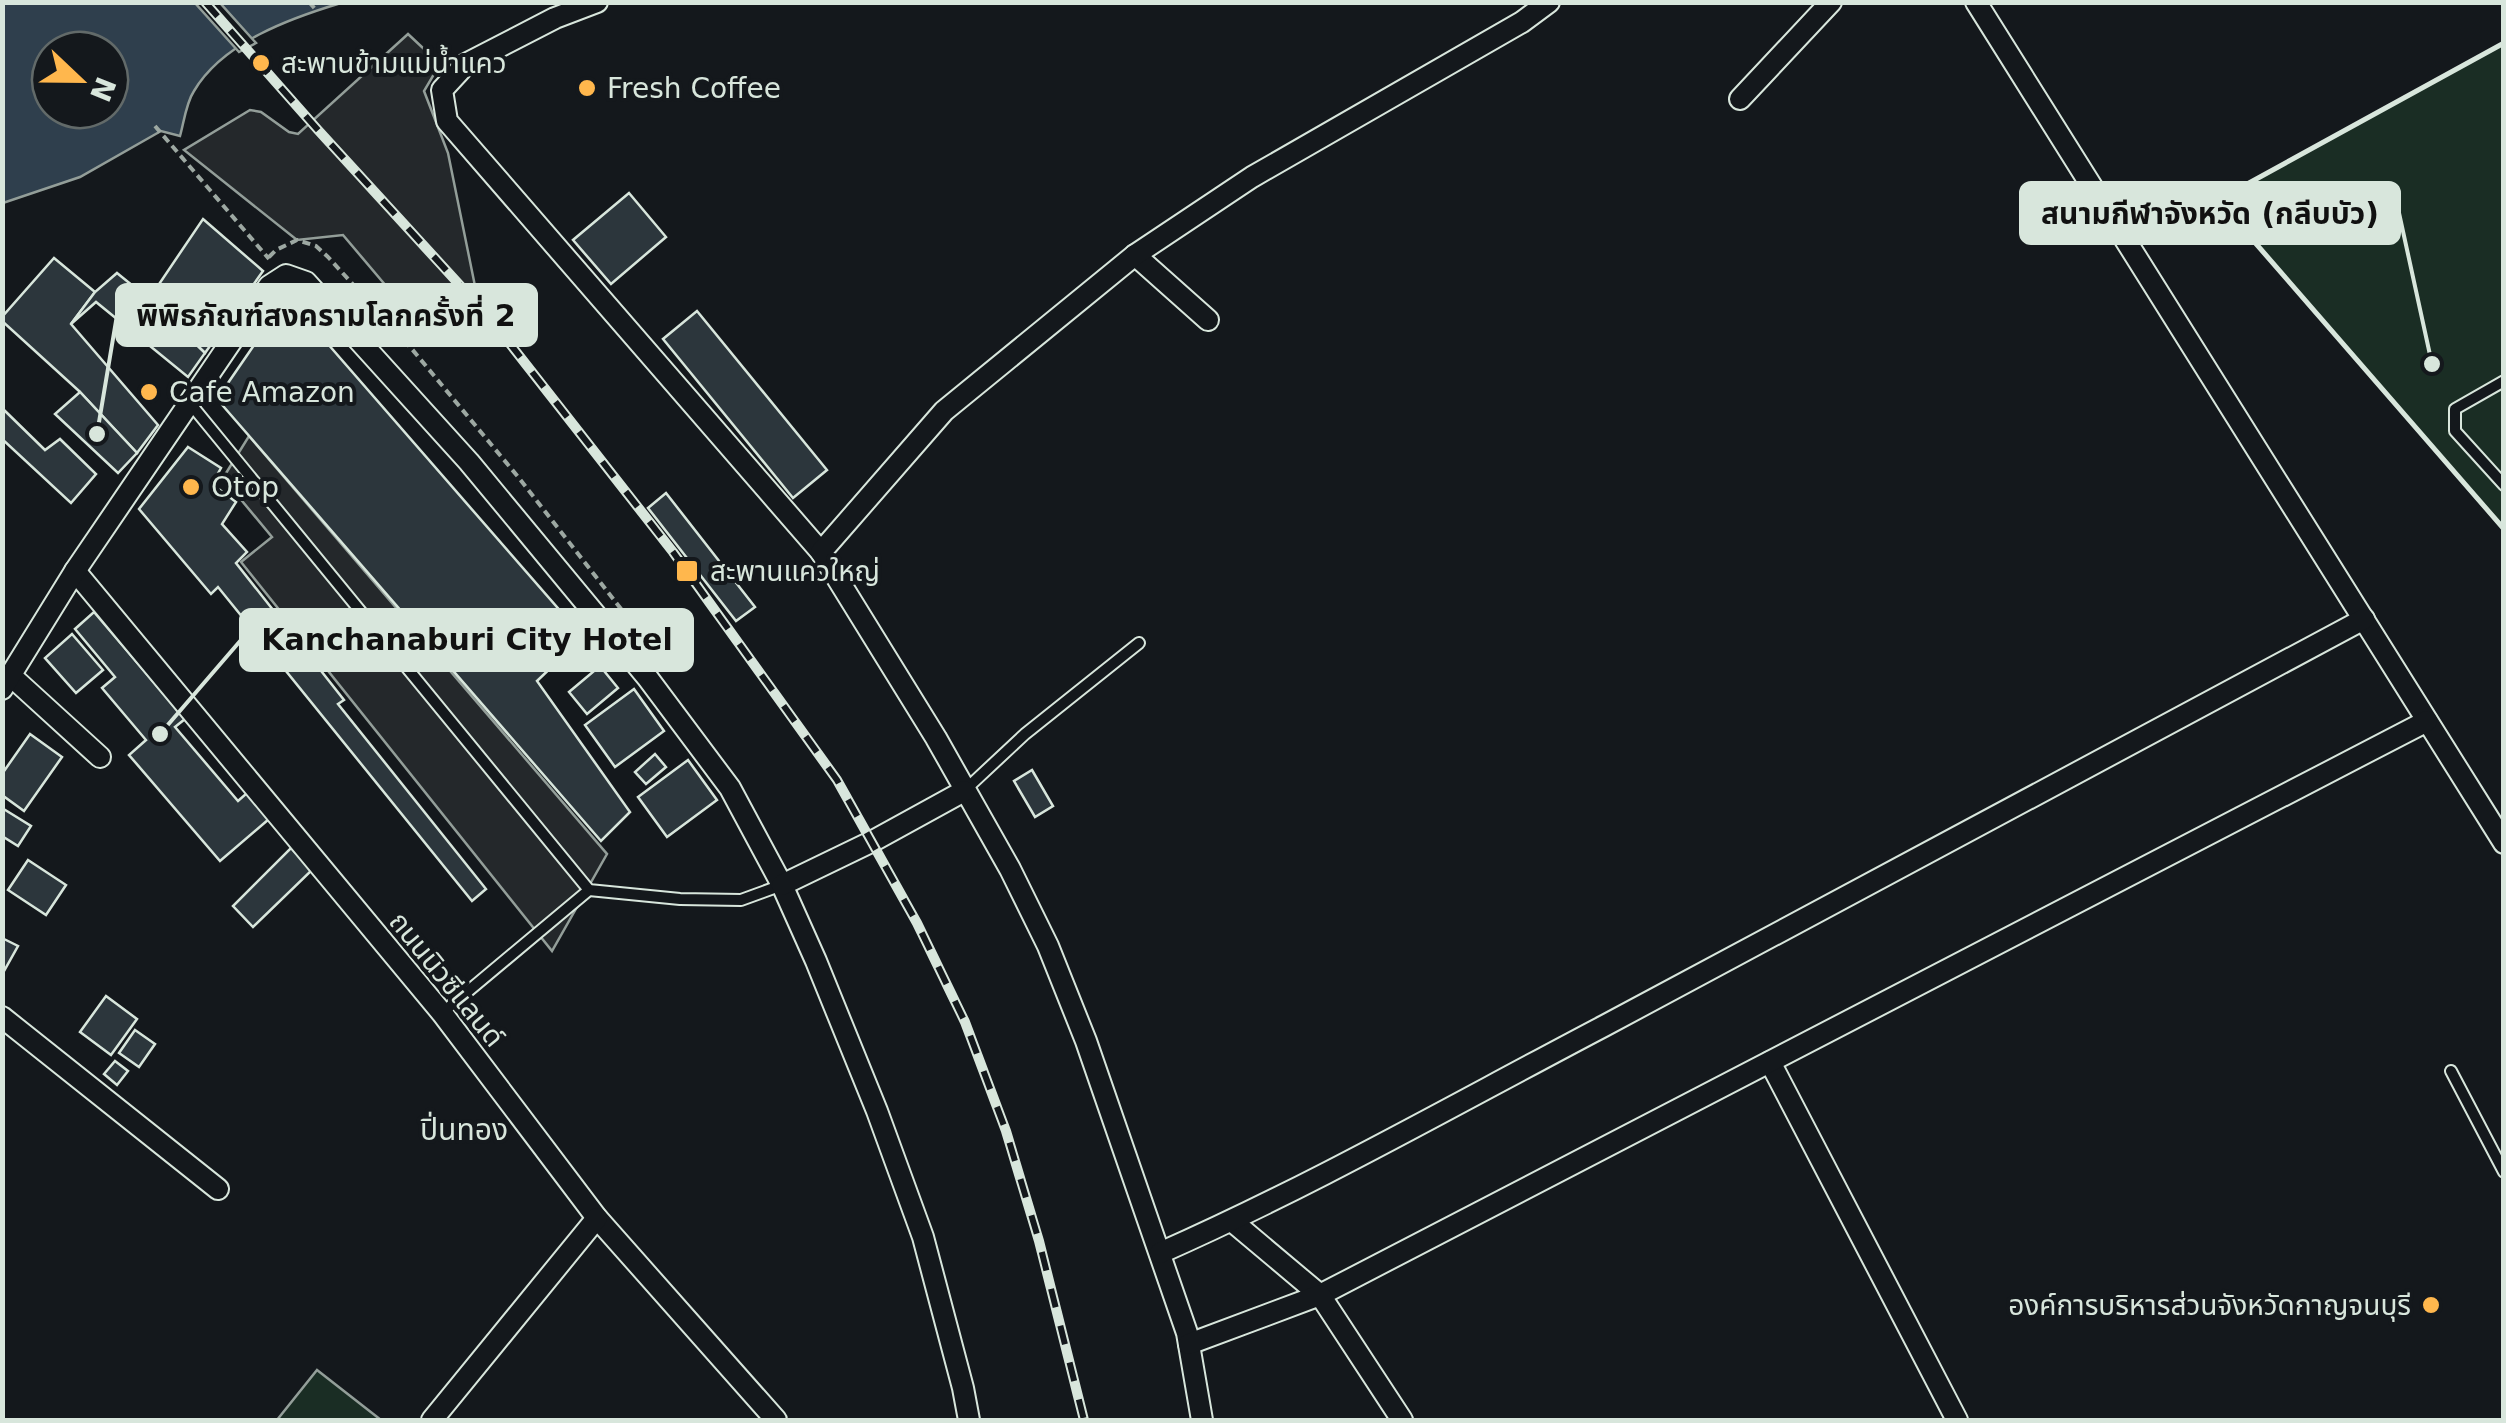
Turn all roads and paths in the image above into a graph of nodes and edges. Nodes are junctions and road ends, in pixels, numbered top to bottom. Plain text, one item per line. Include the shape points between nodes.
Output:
1 (309, 2) edge
2 (597, 2) edge
3 (1549, 2) edge
4 (1831, 2) edge
5 (1976, 2) edge
6 (316, 10) dead end
7 (1740, 99) dead end
8 (156, 126) dead end
9 (276, 250) dead end
10 (1135, 255) junction
11 (269, 257) junction
12 (278, 281) junction
13 (1208, 320) dead end
14 (2504, 381) edge
15 (189, 401) junction
16 (2504, 485) edge
17 (821, 552) junction
18 (74, 571) junction
19 (2364, 619) junction
20 (1139, 643) dead end
21 (6, 682) edge
22 (2427, 721) junction
23 (100, 757) dead end
24 (964, 791) junction
25 (2504, 842) edge
26 (782, 886) junction
27 (589, 890) junction
28 (442, 1013) junction
29 (2, 1018) edge
30 (1770, 1062) junction
31 (2452, 1071) dead end
32 (2504, 1172) edge
33 (218, 1188) dead end
34 (597, 1218) junction
35 (1232, 1222) junction
36 (1160, 1252) junction
37 (1320, 1295) junction
38 (1189, 1344) junction
39 (432, 1420) edge
40 (776, 1420) edge
41 (969, 1420) edge
42 (1202, 1420) edge
43 (1402, 1420) edge
44 (1957, 1420) edge

1 - 6 path
2 - 17 street via 466,64 442,90 448,120
3 - 10 street via 1252,177
4 - 7 street
5 - 19 street
8 - 11 path
9 - 11 path
10 - 13 street
10 - 17 street via 944,411
11 - 12 path
12 - 15 street
12 - 26 street via 306,282 469,462 647,676 730,788
14 - 16 lane via 2454,409 2455,431
15 - 18 street
15 - 27 lane
17 - 24 street
18 - 21 street
18 - 28 street, ถนนนิวซีแลนด์
19 - 22 street
19 - 35 street
20 - 24 lane
21 - 23 street
22 - 25 street
22 - 30 street
24 - 26 street
24 - 36 street via 1048,946
26 - 27 lane via 741,900
26 - 41 street via 923,1236
27 - 28 lane
28 - 34 street, ถนนนิวซีแลนด์
29 - 33 street
30 - 37 street
30 - 44 street
31 - 32 lane
34 - 39 street
34 - 40 street, ถนนนิวซีแลนด์
35 - 36 street
35 - 37 street
36 - 38 street
37 - 38 street
37 - 43 street
38 - 42 street

